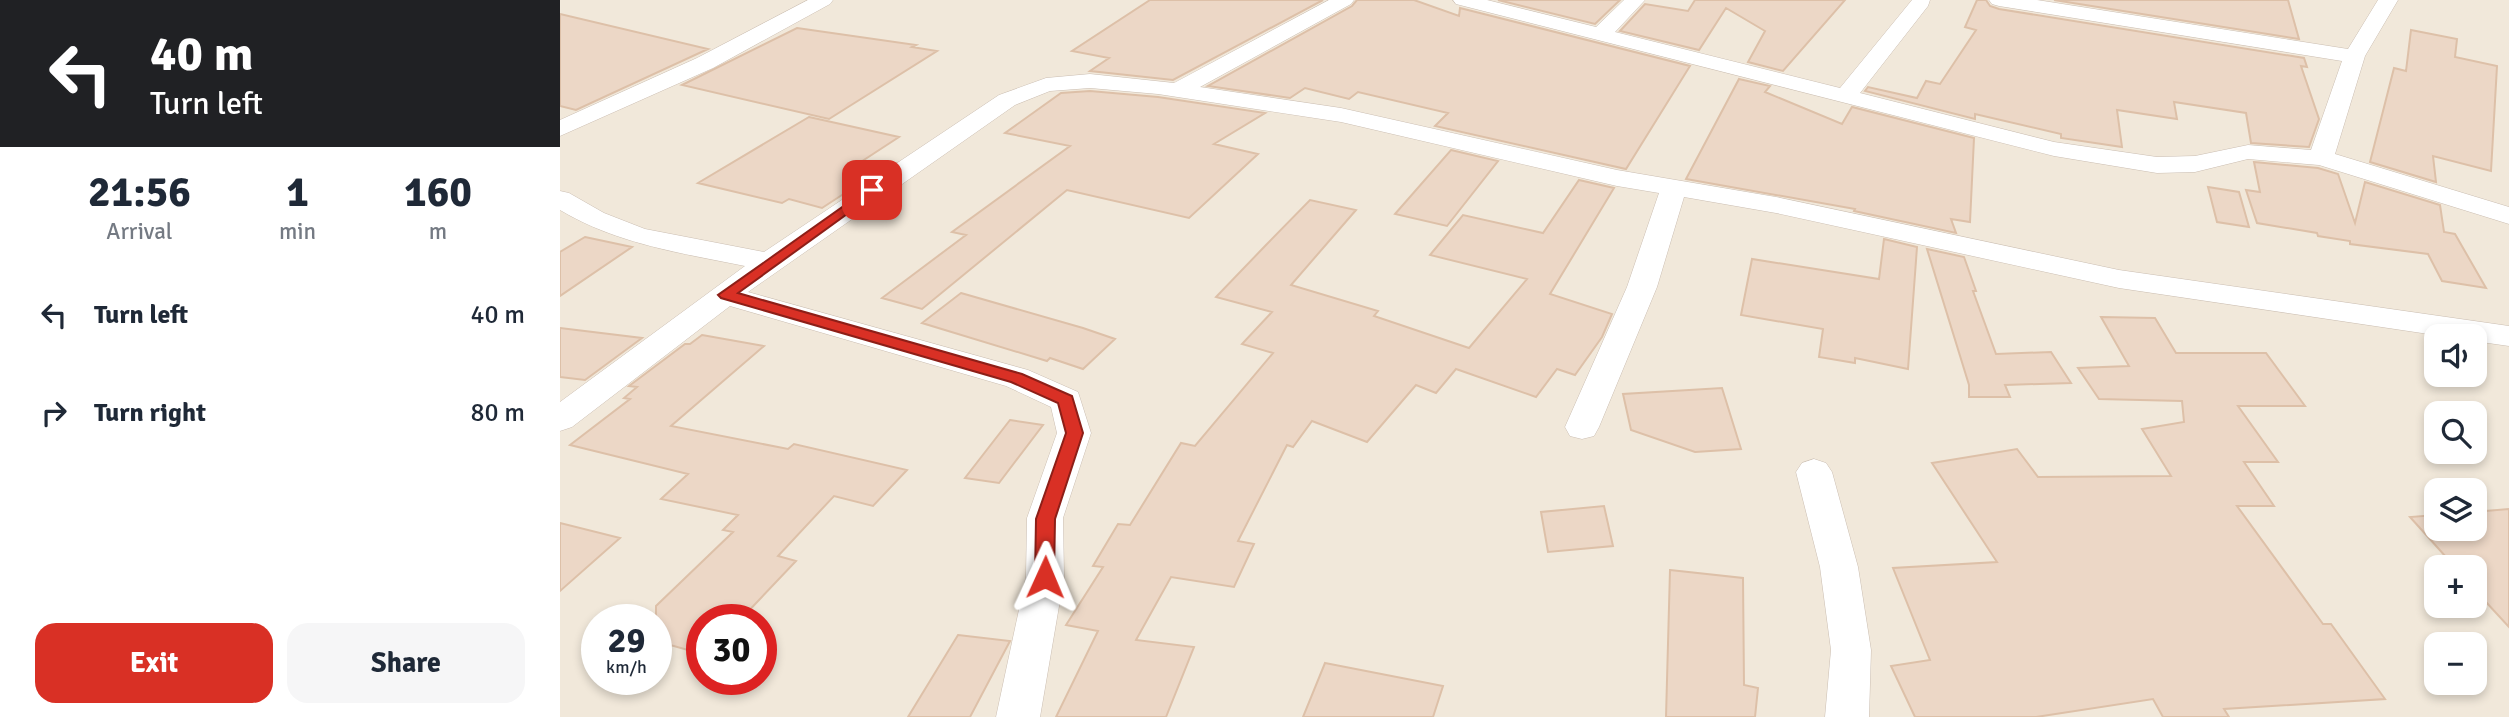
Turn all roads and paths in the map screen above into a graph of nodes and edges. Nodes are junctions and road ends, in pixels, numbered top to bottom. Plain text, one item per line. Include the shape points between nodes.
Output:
1 (822, 0) edge
2 (1344, 0) edge
3 (1463, 0) edge
4 (1635, 0) edge
5 (1999, 0) edge
6 (2388, 0) edge
7 (1921, 2) dead end
8 (1600, 35) junction
9 (2354, 56) junction
10 (1177, 90) junction
11 (1847, 96) junction
12 (560, 129) edge
13 (2321, 158) junction
14 (1674, 187) junction
15 (560, 198) edge
16 (2509, 216) edge
17 (769, 262) junction
18 (726, 295) junction
19 (2509, 336) edge
20 (560, 419) edge
21 (1582, 427) dead end
22 (1814, 472) dead end
23 (1017, 717) edge
24 (1847, 717) edge

1 - 12 street via 705,63
2 - 10 street
3 - 8 street
4 - 8 street
5 - 9 street via 2165,19
6 - 9 street
7 - 11 street
8 - 11 street
9 - 13 street
10 - 14 street via 1341,115 1504,154
10 - 17 street via 1090,80 1046,85 1007,100
11 - 13 street via 2054,149 2157,165 2195,164 2248,152
13 - 16 street
14 - 19 street via 2119,279
14 - 21 street via 1642,287
15 - 17 street via 594,219 638,236
17 - 18 street
18 - 20 street
18 - 23 street via 1017,378 1066,400 1074,433 1045,519 1045,577
22 - 24 street via 1839,566 1851,650

